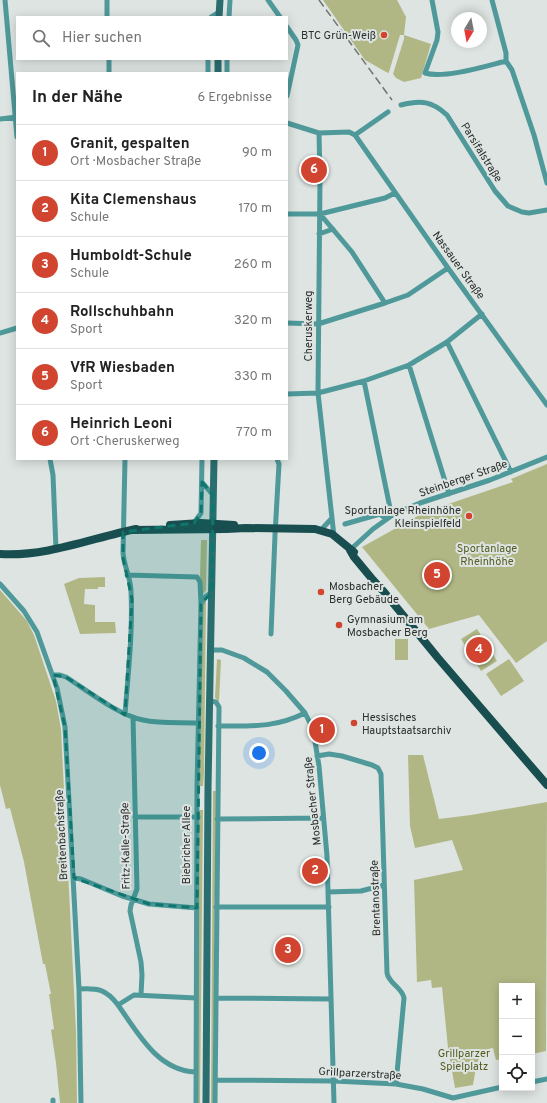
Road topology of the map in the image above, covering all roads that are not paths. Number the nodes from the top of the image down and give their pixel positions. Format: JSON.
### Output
{"nodes":[{"id":1,"x":5,"y":0,"type":"edge"},
{"id":2,"x":107,"y":0,"type":"edge"},
{"id":3,"x":220,"y":0,"type":"edge"},
{"id":4,"x":230,"y":0,"type":"edge"},
{"id":5,"x":268,"y":0,"type":"edge"},
{"id":6,"x":432,"y":0,"type":"edge"},
{"id":7,"x":492,"y":0,"type":"edge"},
{"id":8,"x":219,"y":15,"type":"edge"},
{"id":9,"x":107,"y":16,"type":"edge"},
{"id":10,"x":229,"y":16,"type":"edge"},
{"id":11,"x":279,"y":16,"type":"edge"},
{"id":12,"x":288,"y":28,"type":"edge"},
{"id":13,"x":109,"y":60,"type":"edge"},
{"id":14,"x":208,"y":60,"type":"edge"},
{"id":15,"x":218,"y":60,"type":"edge"},
{"id":16,"x":227,"y":60,"type":"edge"},
{"id":17,"x":506,"y":61,"type":"junction"},
{"id":18,"x":109,"y":72,"type":"edge"},
{"id":19,"x":208,"y":72,"type":"edge"},
{"id":20,"x":218,"y":72,"type":"edge"},
{"id":21,"x":227,"y":72,"type":"edge"},
{"id":22,"x":288,"y":91,"type":"edge"},
{"id":23,"x":401,"y":105,"type":"dead end"},
{"id":24,"x":388,"y":112,"type":"dead end"},
{"id":25,"x":16,"y":117,"type":"edge"},
{"id":26,"x":0,"y":119,"type":"edge"},
{"id":27,"x":288,"y":123,"type":"edge"},
{"id":28,"x":319,"y":133,"type":"junction"},
{"id":29,"x":355,"y":135,"type":"junction"},
{"id":30,"x":547,"y":183,"type":"edge"},
{"id":31,"x":395,"y":193,"type":"junction"},
{"id":32,"x":547,"y":210,"type":"edge"},
{"id":33,"x":288,"y":214,"type":"edge"},
{"id":34,"x":320,"y":214,"type":"junction"},
{"id":35,"x":333,"y":229,"type":"junction"},
{"id":36,"x":319,"y":234,"type":"junction"},
{"id":37,"x":448,"y":268,"type":"junction"},
{"id":38,"x":385,"y":303,"type":"junction"},
{"id":39,"x":482,"y":314,"type":"junction"},
{"id":40,"x":288,"y":323,"type":"edge"},
{"id":41,"x":318,"y":324,"type":"junction"},
{"id":42,"x":16,"y":328,"type":"edge"},
{"id":43,"x":0,"y":333,"type":"edge"},
{"id":44,"x":447,"y":342,"type":"junction"},
{"id":45,"x":409,"y":365,"type":"junction"},
{"id":46,"x":364,"y":381,"type":"junction"},
{"id":47,"x":318,"y":393,"type":"junction"},
{"id":48,"x":288,"y":394,"type":"edge"},
{"id":49,"x":547,"y":405,"type":"edge"},
{"id":50,"x":547,"y":457,"type":"edge"},
{"id":51,"x":50,"y":460,"type":"edge"},
{"id":52,"x":125,"y":460,"type":"edge"},
{"id":53,"x":202,"y":460,"type":"edge"},
{"id":54,"x":214,"y":460,"type":"edge"},
{"id":55,"x":278,"y":460,"type":"edge"},
{"id":56,"x":511,"y":472,"type":"junction"},
{"id":57,"x":202,"y":482,"type":"junction"},
{"id":58,"x":449,"y":494,"type":"junction"},
{"id":59,"x":213,"y":495,"type":"junction"},
{"id":60,"x":394,"y":514,"type":"junction"},
{"id":61,"x":332,"y":518,"type":"junction"},
{"id":62,"x":386,"y":519,"type":"junction"},
{"id":63,"x":194,"y":523,"type":"junction"},
{"id":64,"x":345,"y":524,"type":"dead end"},
{"id":65,"x":213,"y":526,"type":"junction"},
{"id":66,"x":276,"y":528,"type":"junction"},
{"id":67,"x":321,"y":530,"type":"junction"},
{"id":68,"x":127,"y":531,"type":"junction"},
{"id":69,"x":334,"y":536,"type":"junction"},
{"id":70,"x":56,"y":549,"type":"junction"},
{"id":71,"x":350,"y":550,"type":"junction"},
{"id":72,"x":0,"y":554,"type":"edge"},
{"id":73,"x":127,"y":575,"type":"junction"},
{"id":74,"x":0,"y":584,"type":"edge"},
{"id":75,"x":212,"y":592,"type":"junction"},
{"id":76,"x":201,"y":604,"type":"junction"},
{"id":77,"x":271,"y":634,"type":"dead end"},
{"id":78,"x":211,"y":650,"type":"junction"},
{"id":79,"x":53,"y":675,"type":"junction"},
{"id":80,"x":209,"y":701,"type":"junction"},
{"id":81,"x":125,"y":714,"type":"junction"},
{"id":82,"x":305,"y":714,"type":"junction"},
{"id":83,"x":133,"y":718,"type":"junction"},
{"id":84,"x":198,"y":723,"type":"junction"},
{"id":85,"x":218,"y":726,"type":"junction"},
{"id":86,"x":317,"y":756,"type":"junction"},
{"id":87,"x":547,"y":785,"type":"edge"},
{"id":88,"x":135,"y":817,"type":"junction"},
{"id":89,"x":198,"y":818,"type":"junction"},
{"id":90,"x":323,"y":818,"type":"junction"},
{"id":91,"x":217,"y":819,"type":"junction"},
{"id":92,"x":74,"y":878,"type":"junction"},
{"id":93,"x":384,"y":885,"type":"junction"},
{"id":94,"x":328,"y":892,"type":"junction"},
{"id":95,"x":134,"y":899,"type":"junction"},
{"id":96,"x":216,"y":907,"type":"junction"},
{"id":97,"x":329,"y":907,"type":"junction"},
{"id":98,"x":197,"y":908,"type":"junction"},
{"id":99,"x":79,"y":989,"type":"junction"},
{"id":100,"x":141,"y":995,"type":"junction"},
{"id":101,"x":196,"y":998,"type":"junction"},
{"id":102,"x":216,"y":998,"type":"junction"},
{"id":103,"x":331,"y":999,"type":"junction"},
{"id":104,"x":118,"y":1005,"type":"junction"},
{"id":105,"x":195,"y":1072,"type":"junction"},
{"id":106,"x":547,"y":1079,"type":"edge"},
{"id":107,"x":215,"y":1080,"type":"junction"},
{"id":108,"x":334,"y":1080,"type":"junction"},
{"id":109,"x":535,"y":1081,"type":"edge"},
{"id":110,"x":396,"y":1084,"type":"junction"},
{"id":111,"x":499,"y":1088,"type":"edge"},
{"id":112,"x":453,"y":1100,"type":"edge"},
{"id":113,"x":81,"y":1103,"type":"edge"},
{"id":114,"x":196,"y":1103,"type":"edge"},
{"id":115,"x":206,"y":1103,"type":"edge"},
{"id":116,"x":215,"y":1103,"type":"edge"},
{"id":117,"x":334,"y":1103,"type":"edge"}],
"edges":[{"from":1,"to":25,"type":"street"},
{"from":2,"to":9,"type":"street"},
{"from":3,"to":8,"type":"main road"},
{"from":4,"to":10,"type":"street"},
{"from":5,"to":11,"type":"street"},
{"from":6,"to":17,"type":"street"},
{"from":7,"to":17,"type":"street"},
{"from":12,"to":22,"type":"street"},
{"from":13,"to":18,"type":"street"},
{"from":14,"to":19,"type":"street"},
{"from":15,"to":20,"type":"main road"},
{"from":16,"to":21,"type":"street"},
{"from":17,"to":30,"type":"street"},
{"from":23,"to":32,"type":"street","name":"Parsifalstraße"},
{"from":24,"to":29,"type":"street"},
{"from":25,"to":26,"type":"street"},
{"from":27,"to":28,"type":"street"},
{"from":28,"to":29,"type":"street"},
{"from":28,"to":34,"type":"street","name":"Cheruskerweg"},
{"from":29,"to":31,"type":"street","name":"Nassauer Straße"},
{"from":31,"to":34,"type":"street"},
{"from":31,"to":37,"type":"street","name":"Nassauer Straße"},
{"from":33,"to":34,"type":"street"},
{"from":34,"to":35,"type":"street"},
{"from":34,"to":36,"type":"street","name":"Cheruskerweg"},
{"from":35,"to":36,"type":"street"},
{"from":35,"to":38,"type":"street"},
{"from":36,"to":41,"type":"street","name":"Cheruskerweg"},
{"from":37,"to":38,"type":"street"},
{"from":37,"to":39,"type":"street","name":"Nassauer Straße"},
{"from":38,"to":41,"type":"street"},
{"from":39,"to":44,"type":"street"},
{"from":39,"to":49,"type":"street","name":"Nassauer Straße"},
{"from":40,"to":41,"type":"street"},
{"from":41,"to":47,"type":"street","name":"Cheruskerweg"},
{"from":42,"to":43,"type":"street"},
{"from":44,"to":45,"type":"street"},
{"from":44,"to":56,"type":"street"},
{"from":45,"to":46,"type":"street"},
{"from":45,"to":58,"type":"street"},
{"from":46,"to":47,"type":"street"},
{"from":46,"to":60,"type":"street"},
{"from":47,"to":48,"type":"street"},
{"from":47,"to":61,"type":"street","name":"Cheruskerweg"},
{"from":50,"to":56,"type":"street","name":"Steinberger Straße"},
{"from":51,"to":70,"type":"street"},
{"from":52,"to":68,"type":"street"},
{"from":53,"to":57,"type":"street"},
{"from":54,"to":59,"type":"main road","name":"Biebricher Allee"},
{"from":55,"to":66,"type":"street"},
{"from":56,"to":58,"type":"street","name":"Steinberger Straße"},
{"from":57,"to":59,"type":"street"},
{"from":57,"to":63,"type":"street"},
{"from":58,"to":60,"type":"street","name":"Steinberger Straße"},
{"from":59,"to":65,"type":"main road","name":"Biebricher Allee"},
{"from":60,"to":62,"type":"street","name":"Steinberger Straße"},
{"from":61,"to":67,"type":"street"},
{"from":61,"to":69,"type":"street","name":"Cheruskerweg"},
{"from":62,"to":64,"type":"street"},
{"from":62,"to":71,"type":"street","name":"Steinberger Straße"},
{"from":63,"to":65,"type":"main road"},
{"from":63,"to":68,"type":"main road"},
{"from":65,"to":66,"type":"main road"},
{"from":65,"to":68,"type":"main road"},
{"from":65,"to":75,"type":"main road","name":"Biebricher Allee"},
{"from":66,"to":67,"type":"main road"},
{"from":66,"to":77,"type":"street"},
{"from":67,"to":69,"type":"main road"},
{"from":68,"to":70,"type":"main road"},
{"from":68,"to":73,"type":"street"},
{"from":69,"to":71,"type":"main road"},
{"from":70,"to":72,"type":"main road"},
{"from":71,"to":87,"type":"main road"},
{"from":73,"to":76,"type":"street","name":"Biebricher Allee"},
{"from":73,"to":81,"type":"street"},
{"from":74,"to":79,"type":"street","name":"Breitenbachstraße"},
{"from":75,"to":76,"type":"street"},
{"from":75,"to":78,"type":"main road","name":"Biebricher Allee"},
{"from":76,"to":84,"type":"street","name":"Biebricher Allee"},
{"from":78,"to":80,"type":"main road","name":"Biebricher Allee"},
{"from":78,"to":82,"type":"street","name":"Mosbacher Straße"},
{"from":79,"to":81,"type":"street"},
{"from":79,"to":92,"type":"street","name":"Breitenbachstraße"},
{"from":80,"to":85,"type":"street"},
{"from":80,"to":115,"type":"main road","name":"Biebricher Allee"},
{"from":81,"to":83,"type":"street"},
{"from":82,"to":85,"type":"street"},
{"from":82,"to":86,"type":"street","name":"Mosbacher Straße"},
{"from":83,"to":84,"type":"street"},
{"from":83,"to":88,"type":"street","name":"Fritz-Kalle-Straße"},
{"from":84,"to":89,"type":"street","name":"Biebricher Allee"},
{"from":85,"to":91,"type":"street"},
{"from":86,"to":90,"type":"street","name":"Mosbacher Straße"},
{"from":86,"to":93,"type":"street","name":"Brentanostraße"},
{"from":88,"to":89,"type":"street"},
{"from":88,"to":95,"type":"street","name":"Fritz-Kalle-Straße"},
{"from":89,"to":98,"type":"street","name":"Biebricher Allee"},
{"from":90,"to":91,"type":"street"},
{"from":90,"to":94,"type":"street","name":"Mosbacher Straße"},
{"from":91,"to":96,"type":"street"},
{"from":92,"to":95,"type":"street"},
{"from":92,"to":99,"type":"street","name":"Breitenbachstraße"},
{"from":93,"to":94,"type":"street"},
{"from":93,"to":110,"type":"street","name":"Brentanostraße"},
{"from":94,"to":97,"type":"street","name":"Mosbacher Straße"},
{"from":95,"to":98,"type":"street"},
{"from":95,"to":100,"type":"street","name":"Fritz-Kalle-Straße"},
{"from":96,"to":97,"type":"street"},
{"from":96,"to":102,"type":"street"},
{"from":97,"to":103,"type":"street","name":"Mosbacher Straße"},
{"from":98,"to":101,"type":"street","name":"Biebricher Allee"},
{"from":99,"to":104,"type":"street"},
{"from":99,"to":113,"type":"street","name":"Breitenbachstraße"},
{"from":100,"to":101,"type":"street"},
{"from":100,"to":104,"type":"street"},
{"from":101,"to":105,"type":"street","name":"Biebricher Allee"},
{"from":102,"to":103,"type":"street"},
{"from":102,"to":107,"type":"street"},
{"from":103,"to":108,"type":"street","name":"Mosbacher Straße"},
{"from":104,"to":105,"type":"street"},
{"from":105,"to":114,"type":"street","name":"Biebricher Allee"},
{"from":106,"to":109,"type":"street"},
{"from":107,"to":108,"type":"street","name":"Grillparzerstraße"},
{"from":107,"to":116,"type":"street"},
{"from":108,"to":110,"type":"street","name":"Grillparzerstraße"},
{"from":108,"to":117,"type":"street","name":"Mosbacher Straße"},
{"from":110,"to":112,"type":"street","name":"Grillparzerstraße"},
{"from":111,"to":112,"type":"street","name":"Grillparzerstraße"}]}
